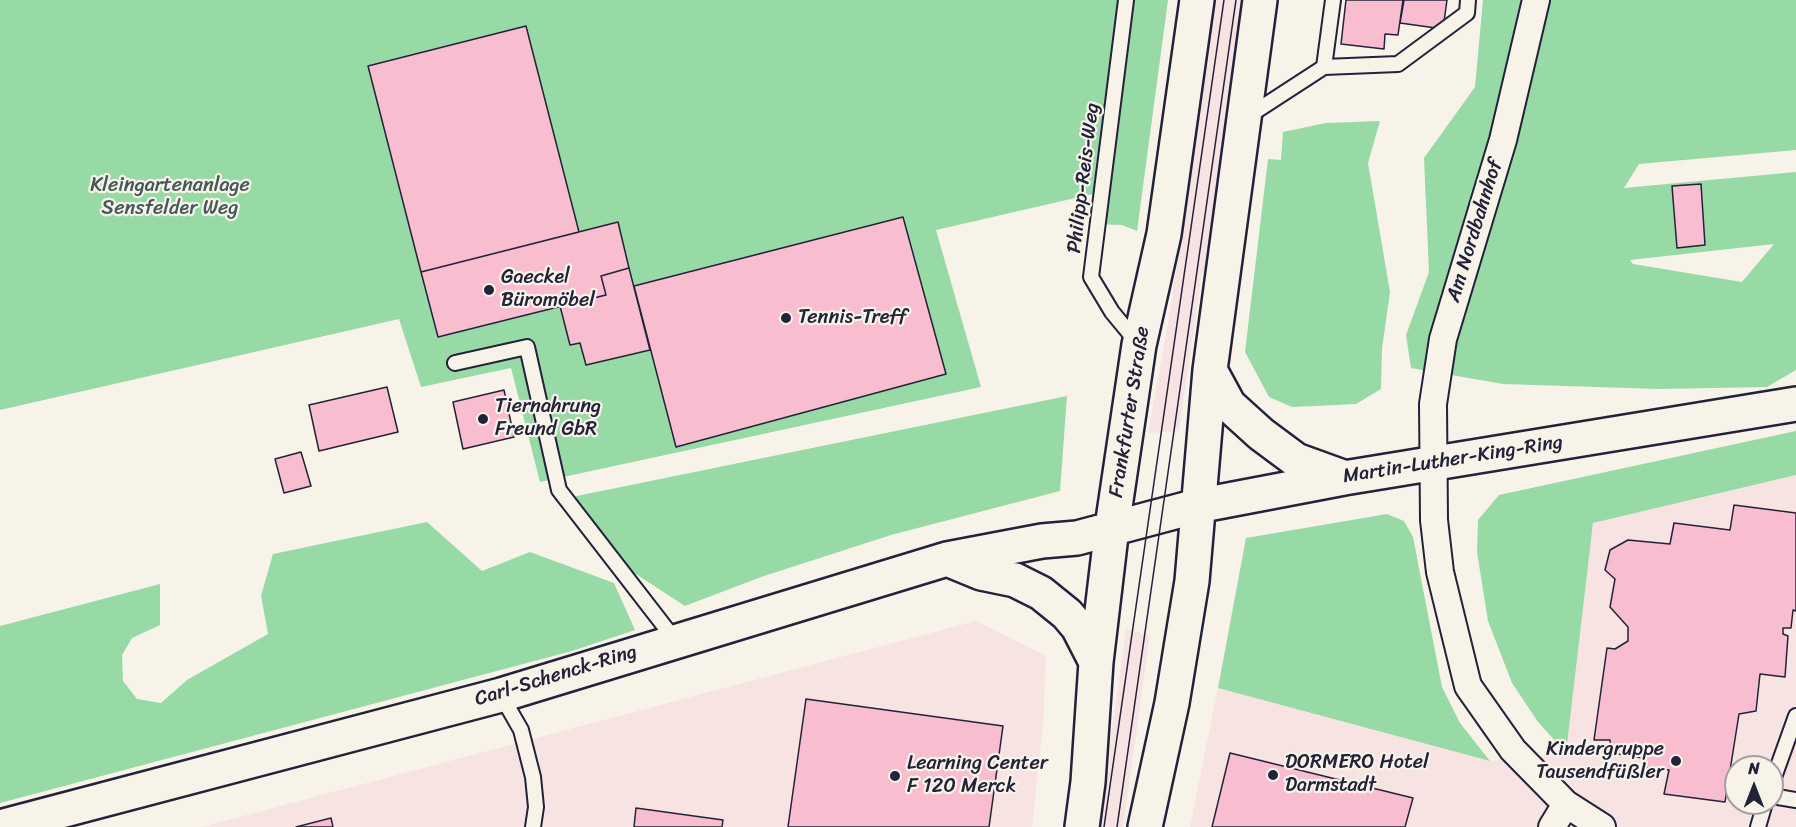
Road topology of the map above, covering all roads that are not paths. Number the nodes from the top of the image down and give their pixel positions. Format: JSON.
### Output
{"nodes":[{"id":1,"x":1126,"y":0,"type":"edge"},
{"id":2,"x":1197,"y":0,"type":"edge"},
{"id":3,"x":1260,"y":0,"type":"edge"},
{"id":4,"x":1333,"y":0,"type":"edge"},
{"id":5,"x":1468,"y":0,"type":"edge"},
{"id":6,"x":1536,"y":0,"type":"edge"},
{"id":7,"x":1324,"y":67,"type":"junction"},
{"id":8,"x":1243,"y":120,"type":"junction"},
{"id":9,"x":1139,"y":345,"type":"junction"},
{"id":10,"x":455,"y":363,"type":"dead end"},
{"id":11,"x":1210,"y":370,"type":"junction"},
{"id":12,"x":1796,"y":404,"type":"edge"},
{"id":13,"x":1433,"y":463,"type":"junction"},
{"id":14,"x":1344,"y":478,"type":"junction"},
{"id":15,"x":1197,"y":506,"type":"junction"},
{"id":16,"x":1112,"y":527,"type":"junction"},
{"id":17,"x":947,"y":559,"type":"junction"},
{"id":18,"x":675,"y":640,"type":"junction"},
{"id":19,"x":1096,"y":662,"type":"junction"},
{"id":20,"x":501,"y":695,"type":"junction"},
{"id":21,"x":1796,"y":716,"type":"edge"},
{"id":22,"x":1782,"y":755,"type":"edge"},
{"id":23,"x":1566,"y":804,"type":"junction"},
{"id":24,"x":0,"y":827,"type":"edge"},
{"id":25,"x":534,"y":827,"type":"edge"},
{"id":26,"x":1082,"y":827,"type":"edge"},
{"id":27,"x":1146,"y":827,"type":"edge"},
{"id":28,"x":1552,"y":827,"type":"edge"},
{"id":29,"x":1602,"y":827,"type":"edge"}],
"edges":[{"from":1,"to":9,"type":"lane","name":"Philipp-Reis-Weg"},
{"from":2,"to":9,"type":"main road","name":"Frankfurter Straße"},
{"from":3,"to":8,"type":"main road"},
{"from":4,"to":7,"type":"lane"},
{"from":5,"to":7,"type":"lane"},
{"from":6,"to":13,"type":"street","name":"Am Nordbahnhof"},
{"from":7,"to":8,"type":"lane"},
{"from":8,"to":11,"type":"main road"},
{"from":9,"to":16,"type":"main road","name":"Frankfurter Straße"},
{"from":10,"to":18,"type":"lane"},
{"from":11,"to":14,"type":"main road"},
{"from":11,"to":15,"type":"main road"},
{"from":12,"to":13,"type":"main road","name":"Martin-Luther-King-Ring"},
{"from":13,"to":14,"type":"main road","name":"Martin-Luther-King-Ring"},
{"from":13,"to":23,"type":"street","name":"Am Nordbahnhof"},
{"from":14,"to":15,"type":"main road","name":"Martin-Luther-King-Ring"},
{"from":15,"to":16,"type":"main road","name":"Martin-Luther-King-Ring"},
{"from":15,"to":27,"type":"main road"},
{"from":16,"to":17,"type":"main road","name":"Carl-Schenck-Ring"},
{"from":16,"to":19,"type":"main road","name":"Frankfurter Straße"},
{"from":17,"to":18,"type":"main road","name":"Carl-Schenck-Ring"},
{"from":17,"to":19,"type":"main road"},
{"from":18,"to":20,"type":"main road","name":"Carl-Schenck-Ring"},
{"from":19,"to":26,"type":"main road","name":"Frankfurter Straße"},
{"from":20,"to":24,"type":"main road","name":"Carl-Schenck-Ring"},
{"from":20,"to":25,"type":"lane"},
{"from":21,"to":22,"type":"lane"},
{"from":23,"to":28,"type":"street"},
{"from":23,"to":29,"type":"street","name":"Am Nordbahnhof"}]}
